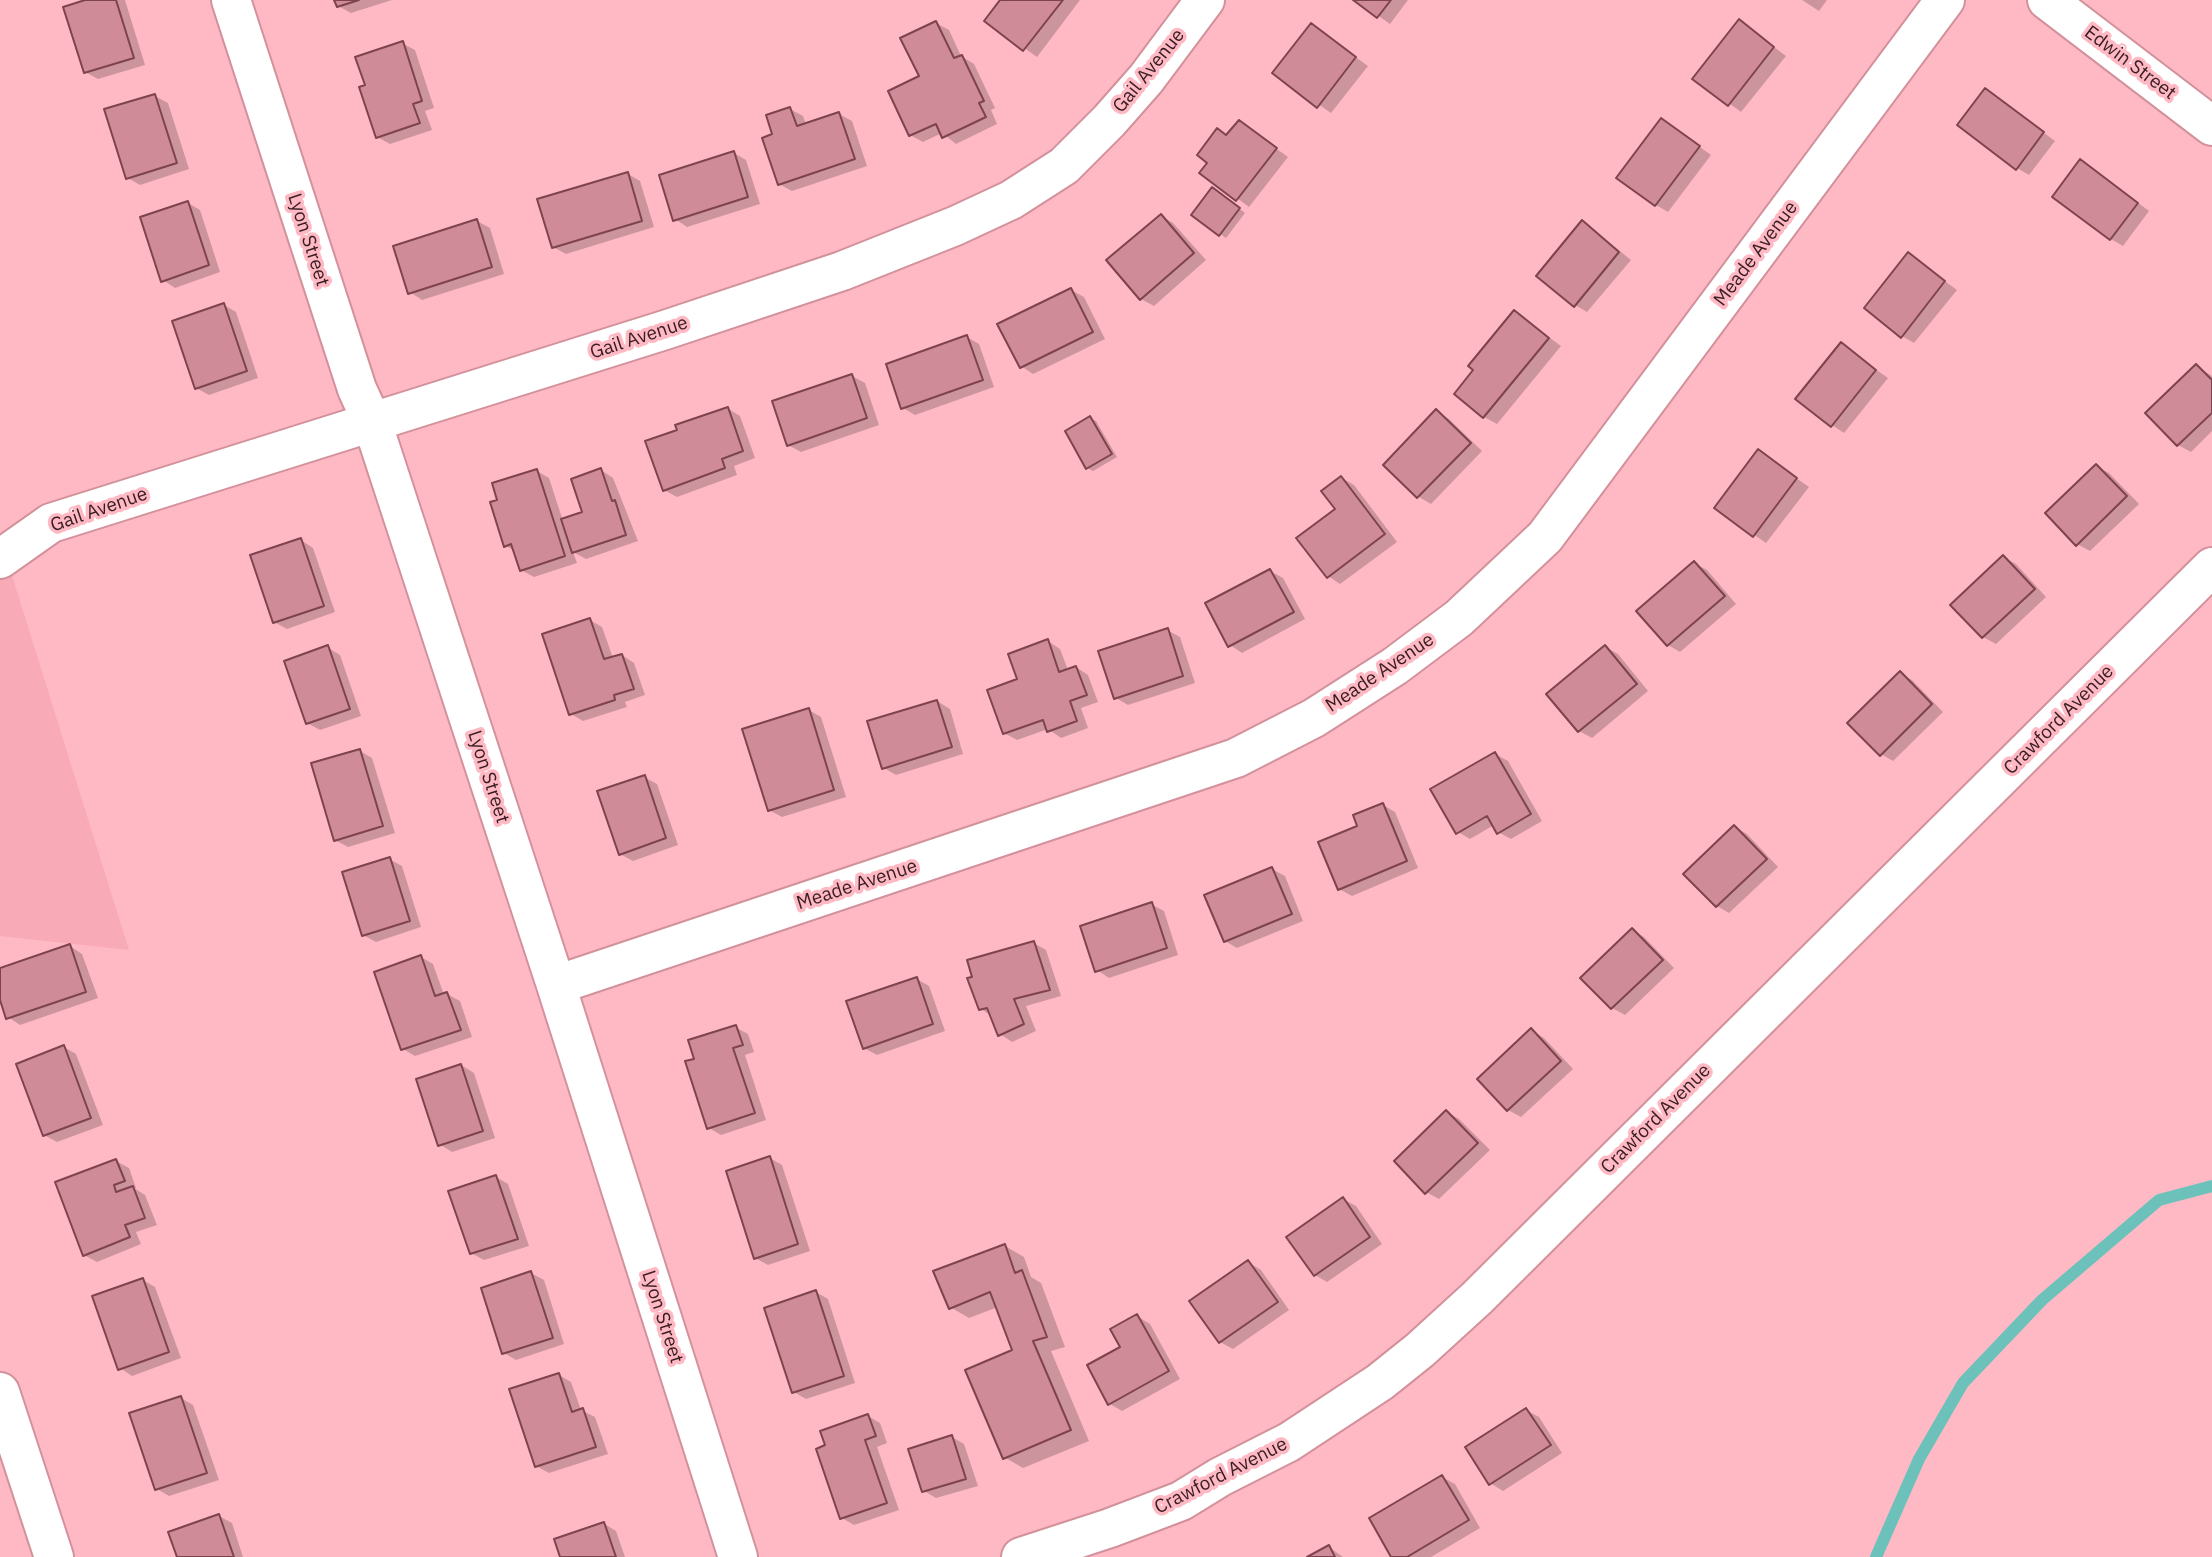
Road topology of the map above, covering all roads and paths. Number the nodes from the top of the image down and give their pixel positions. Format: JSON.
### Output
{"nodes":[{"id":1,"x":231,"y":0,"type":"edge"},
{"id":2,"x":1205,"y":0,"type":"edge"},
{"id":3,"x":1945,"y":0,"type":"edge"},
{"id":4,"x":2047,"y":0,"type":"edge"},
{"id":5,"x":2212,"y":125,"type":"edge"},
{"id":6,"x":372,"y":422,"type":"junction"},
{"id":7,"x":3,"y":555,"type":"edge"},
{"id":8,"x":2212,"y":567,"type":"edge"},
{"id":9,"x":556,"y":985,"type":"junction"},
{"id":10,"x":0,"y":1392,"type":"edge"},
{"id":11,"x":54,"y":1557,"type":"edge"},
{"id":12,"x":738,"y":1557,"type":"edge"},
{"id":13,"x":1021,"y":1557,"type":"edge"}],
"edges":[{"from":1,"to":6,"type":"street","name":"Lyon Street"},
{"from":2,"to":6,"type":"street","name":"Gail Avenue"},
{"from":3,"to":9,"type":"street","name":"Meade Avenue"},
{"from":4,"to":5,"type":"street","name":"Edwin Street"},
{"from":6,"to":7,"type":"street","name":"Gail Avenue"},
{"from":6,"to":9,"type":"street","name":"Lyon Street"},
{"from":8,"to":13,"type":"street","name":"Crawford Avenue"},
{"from":9,"to":12,"type":"street","name":"Lyon Street"},
{"from":10,"to":11,"type":"street"}]}
